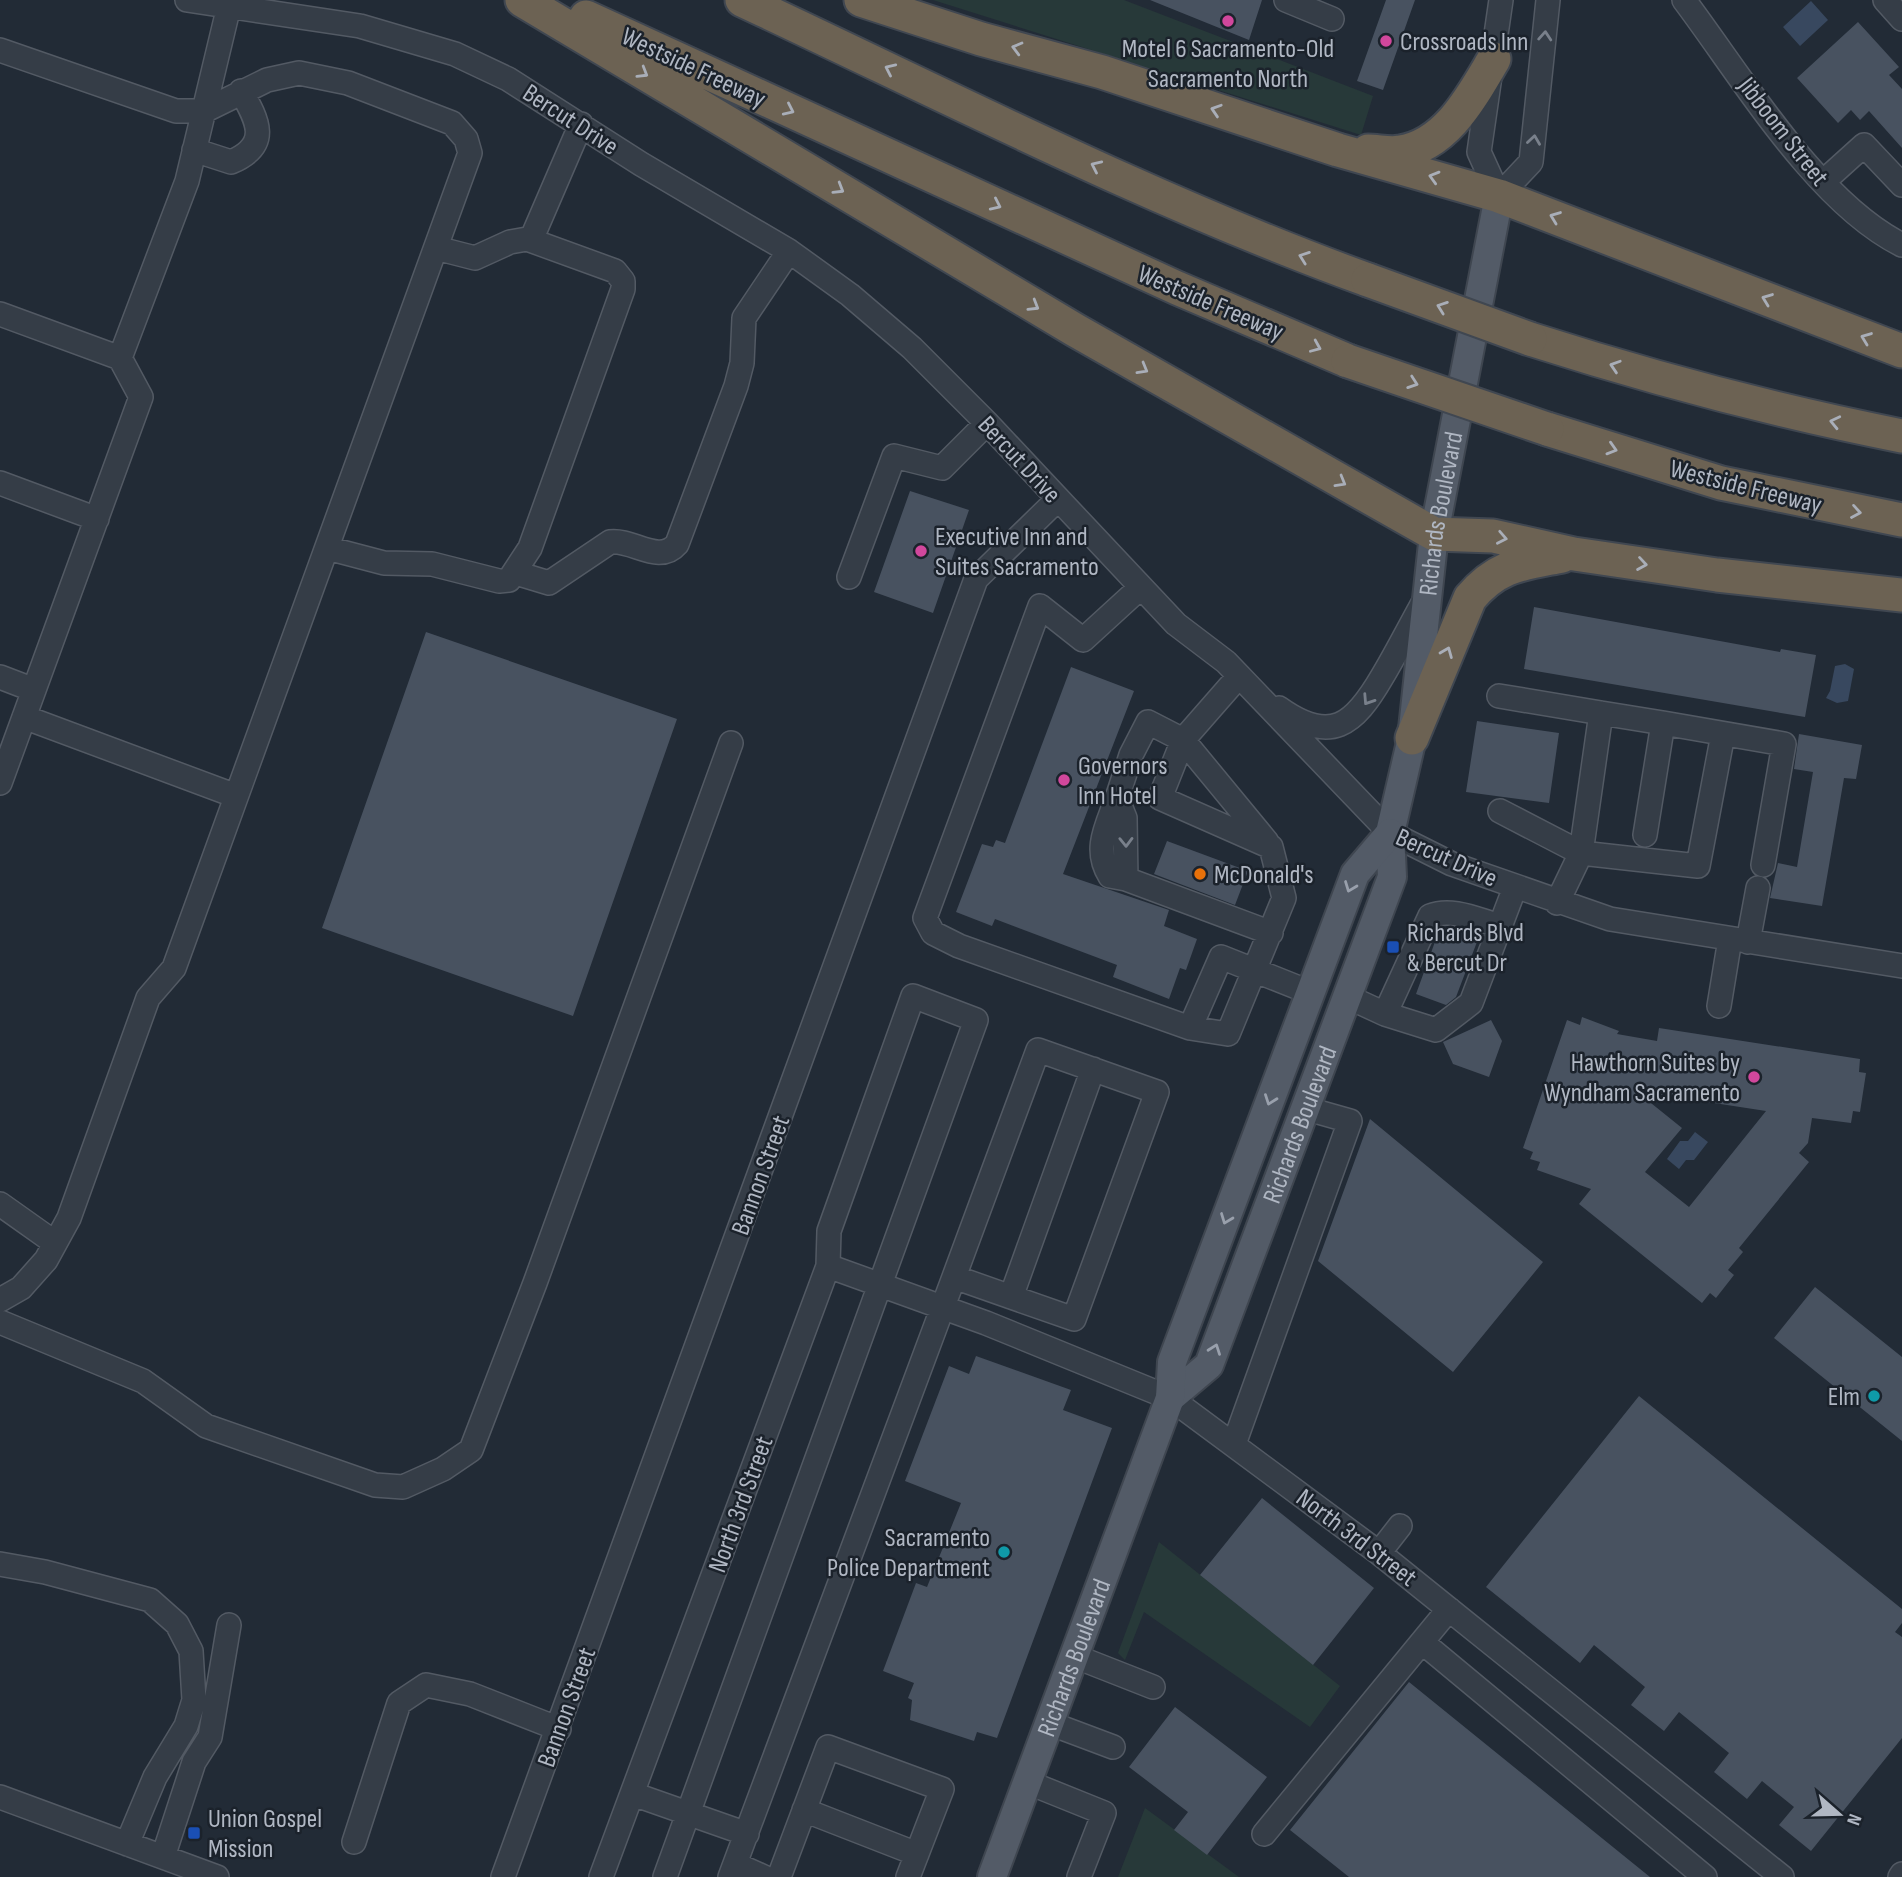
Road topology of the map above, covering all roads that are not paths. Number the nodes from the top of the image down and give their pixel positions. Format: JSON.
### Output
{"nodes":[{"id":1,"x":187,"y":0,"type":"edge"},
{"id":2,"x":522,"y":0,"type":"edge"},
{"id":3,"x":549,"y":0,"type":"edge"},
{"id":4,"x":742,"y":0,"type":"edge"},
{"id":5,"x":861,"y":0,"type":"edge"},
{"id":6,"x":1286,"y":0,"type":"edge"},
{"id":7,"x":1501,"y":0,"type":"edge"},
{"id":8,"x":1548,"y":0,"type":"edge"},
{"id":9,"x":1684,"y":0,"type":"edge"},
{"id":10,"x":1885,"y":0,"type":"edge"},
{"id":11,"x":229,"y":6,"type":"junction"},
{"id":12,"x":1332,"y":19,"type":"dead end"},
{"id":13,"x":1902,"y":19,"type":"edge"},
{"id":14,"x":0,"y":50,"type":"edge"},
{"id":15,"x":1494,"y":59,"type":"junction"},
{"id":16,"x":241,"y":91,"type":"junction"},
{"id":17,"x":204,"y":111,"type":"junction"},
{"id":18,"x":580,"y":124,"type":"junction"},
{"id":19,"x":194,"y":150,"type":"junction"},
{"id":20,"x":1338,"y":150,"type":"junction"},
{"id":21,"x":1823,"y":183,"type":"junction"},
{"id":22,"x":1902,"y":185,"type":"edge"},
{"id":23,"x":1499,"y":196,"type":"junction"},
{"id":24,"x":531,"y":240,"type":"junction"},
{"id":25,"x":1902,"y":245,"type":"edge"},
{"id":26,"x":436,"y":248,"type":"junction"},
{"id":27,"x":789,"y":251,"type":"junction"},
{"id":28,"x":0,"y":314,"type":"edge"},
{"id":29,"x":1902,"y":351,"type":"edge"},
{"id":30,"x":120,"y":358,"type":"junction"},
{"id":31,"x":987,"y":423,"type":"junction"},
{"id":32,"x":1902,"y":436,"type":"edge"},
{"id":33,"x":0,"y":483,"type":"edge"},
{"id":34,"x":1058,"y":499,"type":"junction"},
{"id":35,"x":97,"y":519,"type":"junction"},
{"id":36,"x":1902,"y":520,"type":"edge"},
{"id":37,"x":1434,"y":534,"type":"junction"},
{"id":38,"x":327,"y":548,"type":"junction"},
{"id":39,"x":1574,"y":554,"type":"junction"},
{"id":40,"x":516,"y":573,"type":"junction"},
{"id":41,"x":849,"y":578,"type":"dead end"},
{"id":42,"x":1141,"y":587,"type":"junction"},
{"id":43,"x":1902,"y":595,"type":"edge"},
{"id":44,"x":1426,"y":598,"type":"junction"},
{"id":45,"x":0,"y":677,"type":"edge"},
{"id":46,"x":1246,"y":683,"type":"junction"},
{"id":47,"x":34,"y":690,"type":"junction"},
{"id":48,"x":1499,"y":696,"type":"dead end"},
{"id":49,"x":1601,"y":713,"type":"junction"},
{"id":50,"x":24,"y":717,"type":"junction"},
{"id":51,"x":1663,"y":723,"type":"junction"},
{"id":52,"x":1723,"y":734,"type":"junction"},
{"id":53,"x":1412,"y":738,"type":"junction"},
{"id":54,"x":1183,"y":740,"type":"junction"},
{"id":55,"x":731,"y":743,"type":"dead end"},
{"id":56,"x":0,"y":783,"type":"edge"},
{"id":57,"x":236,"y":796,"type":"junction"},
{"id":58,"x":1500,"y":811,"type":"dead end"},
{"id":59,"x":1390,"y":833,"type":"junction"},
{"id":60,"x":1645,"y":835,"type":"dead end"},
{"id":61,"x":1271,"y":847,"type":"junction"},
{"id":62,"x":1581,"y":853,"type":"junction"},
{"id":63,"x":1763,"y":865,"type":"dead end"},
{"id":64,"x":1515,"y":887,"type":"junction"},
{"id":65,"x":1758,"y":888,"type":"dead end"},
{"id":66,"x":1557,"y":902,"type":"junction"},
{"id":67,"x":1500,"y":926,"type":"junction"},
{"id":68,"x":1271,"y":933,"type":"junction"},
{"id":69,"x":1739,"y":940,"type":"junction"},
{"id":70,"x":1902,"y":966,"type":"edge"},
{"id":71,"x":1254,"y":970,"type":"junction"},
{"id":72,"x":1309,"y":992,"type":"junction"},
{"id":73,"x":1346,"y":996,"type":"junction"},
{"id":74,"x":1719,"y":1006,"type":"dead end"},
{"id":75,"x":1385,"y":1014,"type":"junction"},
{"id":76,"x":1190,"y":1028,"type":"junction"},
{"id":77,"x":1093,"y":1069,"type":"junction"},
{"id":78,"x":1304,"y":1108,"type":"junction"},
{"id":79,"x":3,"y":1213,"type":"edge"},
{"id":80,"x":55,"y":1243,"type":"junction"},
{"id":81,"x":828,"y":1266,"type":"junction"},
{"id":82,"x":954,"y":1277,"type":"junction"},
{"id":83,"x":880,"y":1285,"type":"junction"},
{"id":84,"x":1011,"y":1297,"type":"junction"},
{"id":85,"x":0,"y":1300,"type":"edge"},
{"id":86,"x":941,"y":1307,"type":"junction"},
{"id":87,"x":0,"y":1322,"type":"edge"},
{"id":88,"x":1170,"y":1398,"type":"junction"},
{"id":89,"x":1234,"y":1444,"type":"junction"},
{"id":90,"x":1400,"y":1526,"type":"dead end"},
{"id":91,"x":1379,"y":1553,"type":"junction"},
{"id":92,"x":0,"y":1564,"type":"edge"},
{"id":93,"x":1449,"y":1609,"type":"junction"},
{"id":94,"x":229,"y":1626,"type":"dead end"},
{"id":95,"x":1422,"y":1642,"type":"junction"},
{"id":96,"x":1074,"y":1656,"type":"junction"},
{"id":97,"x":1153,"y":1687,"type":"dead end"},
{"id":98,"x":1049,"y":1723,"type":"junction"},
{"id":99,"x":559,"y":1729,"type":"junction"},
{"id":100,"x":1113,"y":1747,"type":"dead end"},
{"id":101,"x":1027,"y":1782,"type":"junction"},
{"id":102,"x":633,"y":1794,"type":"junction"},
{"id":103,"x":0,"y":1797,"type":"edge"},
{"id":104,"x":804,"y":1810,"type":"junction"},
{"id":105,"x":688,"y":1813,"type":"junction"},
{"id":106,"x":747,"y":1834,"type":"junction"},
{"id":107,"x":1264,"y":1834,"type":"dead end"},
{"id":108,"x":354,"y":1842,"type":"dead end"},
{"id":109,"x":127,"y":1844,"type":"junction"},
{"id":110,"x":917,"y":1854,"type":"junction"},
{"id":111,"x":163,"y":1857,"type":"junction"},
{"id":112,"x":732,"y":1870,"type":"edge"},
{"id":113,"x":670,"y":1876,"type":"edge"},
{"id":114,"x":216,"y":1877,"type":"edge"},
{"id":115,"x":503,"y":1877,"type":"edge"},
{"id":116,"x":601,"y":1877,"type":"edge"},
{"id":117,"x":765,"y":1877,"type":"edge"},
{"id":118,"x":779,"y":1877,"type":"edge"},
{"id":119,"x":908,"y":1877,"type":"edge"},
{"id":120,"x":992,"y":1877,"type":"edge"},
{"id":121,"x":1079,"y":1877,"type":"edge"},
{"id":122,"x":1705,"y":1877,"type":"edge"},
{"id":123,"x":1782,"y":1877,"type":"edge"}],
"edges":[{"from":1,"to":11,"type":"street","name":"Bercut Drive"},
{"from":2,"to":37,"type":"highway","one_way":true},
{"from":3,"to":36,"type":"highway","name":"Westside Freeway","one_way":true,"bridge":true},
{"from":32,"to":4,"type":"highway","one_way":true,"bridge":true},
{"from":20,"to":5,"type":"highway","one_way":true},
{"from":6,"to":12,"type":"street"},
{"from":7,"to":15,"type":"street"},
{"from":23,"to":8,"type":"street","one_way":true},
{"from":9,"to":21,"type":"street","name":"Jibboom Street"},
{"from":10,"to":13,"type":"street"},
{"from":11,"to":17,"type":"street"},
{"from":11,"to":18,"type":"street","name":"Bercut Drive"},
{"from":14,"to":17,"type":"street"},
{"from":15,"to":20,"type":"highway"},
{"from":15,"to":23,"type":"street"},
{"from":16,"to":17,"type":"street"},
{"from":16,"to":19,"type":"street"},
{"from":16,"to":26,"type":"street"},
{"from":17,"to":19,"type":"street"},
{"from":18,"to":24,"type":"street"},
{"from":18,"to":27,"type":"street","name":"Bercut Drive"},
{"from":19,"to":30,"type":"street"},
{"from":23,"to":20,"type":"highway","one_way":true},
{"from":21,"to":22,"type":"street"},
{"from":21,"to":25,"type":"street","name":"Jibboom Street"},
{"from":29,"to":23,"type":"highway","one_way":true},
{"from":23,"to":37,"type":"main road","name":"Richards Boulevard"},
{"from":24,"to":26,"type":"street"},
{"from":24,"to":40,"type":"street"},
{"from":26,"to":38,"type":"street"},
{"from":27,"to":31,"type":"street","name":"Bercut Drive"},
{"from":27,"to":40,"type":"street"},
{"from":28,"to":30,"type":"street"},
{"from":30,"to":35,"type":"street"},
{"from":31,"to":34,"type":"street","name":"Bercut Drive"},
{"from":31,"to":41,"type":"street"},
{"from":33,"to":35,"type":"street"},
{"from":34,"to":42,"type":"street","name":"Bercut Drive"},
{"from":34,"to":99,"type":"street","name":"Bannon Street"},
{"from":35,"to":47,"type":"street"},
{"from":37,"to":39,"type":"highway","one_way":true},
{"from":37,"to":44,"type":"main road","name":"Richards Boulevard"},
{"from":38,"to":40,"type":"street"},
{"from":38,"to":57,"type":"street"},
{"from":39,"to":43,"type":"highway","one_way":true},
{"from":53,"to":39,"type":"highway","one_way":true},
{"from":42,"to":46,"type":"street","name":"Bercut Drive"},
{"from":42,"to":76,"type":"street"},
{"from":44,"to":46,"type":"street","one_way":true},
{"from":44,"to":53,"type":"main road","name":"Richards Boulevard"},
{"from":45,"to":47,"type":"street"},
{"from":46,"to":54,"type":"street"},
{"from":46,"to":59,"type":"street","name":"Bercut Drive"},
{"from":47,"to":50,"type":"street"},
{"from":48,"to":49,"type":"street"},
{"from":49,"to":51,"type":"street"},
{"from":49,"to":62,"type":"street"},
{"from":50,"to":56,"type":"street"},
{"from":50,"to":57,"type":"street"},
{"from":51,"to":52,"type":"street"},
{"from":51,"to":60,"type":"street"},
{"from":52,"to":62,"type":"street"},
{"from":52,"to":63,"type":"street"},
{"from":53,"to":59,"type":"main road","name":"Richards Boulevard"},
{"from":54,"to":61,"type":"street"},
{"from":54,"to":61,"type":"street"},
{"from":54,"to":68,"type":"street","one_way":true},
{"from":55,"to":87,"type":"street"},
{"from":57,"to":80,"type":"street"},
{"from":58,"to":62,"type":"street"},
{"from":59,"to":64,"type":"street","name":"Bercut Drive"},
{"from":59,"to":72,"type":"main road","name":"Richards Boulevard","one_way":true},
{"from":59,"to":73,"type":"main road","name":"Richards Boulevard"},
{"from":61,"to":68,"type":"street"},
{"from":62,"to":66,"type":"street"},
{"from":64,"to":66,"type":"street","name":"Bercut Drive"},
{"from":64,"to":67,"type":"street"},
{"from":65,"to":69,"type":"street"},
{"from":66,"to":69,"type":"street","name":"Bercut Drive"},
{"from":67,"to":75,"type":"street"},
{"from":67,"to":75,"type":"street"},
{"from":68,"to":71,"type":"street"},
{"from":69,"to":70,"type":"street","name":"Bercut Drive"},
{"from":69,"to":74,"type":"street"},
{"from":71,"to":72,"type":"street"},
{"from":71,"to":76,"type":"street"},
{"from":71,"to":76,"type":"street"},
{"from":72,"to":88,"type":"main road","name":"Richards Boulevard","one_way":true},
{"from":73,"to":75,"type":"street"},
{"from":73,"to":78,"type":"main road","name":"Richards Boulevard"},
{"from":77,"to":82,"type":"street"},
{"from":77,"to":84,"type":"street"},
{"from":77,"to":84,"type":"street"},
{"from":88,"to":78,"type":"main road","name":"Richards Boulevard","one_way":true},
{"from":78,"to":89,"type":"street"},
{"from":79,"to":80,"type":"street"},
{"from":80,"to":85,"type":"street"},
{"from":81,"to":83,"type":"street","name":"North 3rd Street"},
{"from":81,"to":83,"type":"street"},
{"from":81,"to":102,"type":"street","name":"North 3rd Street"},
{"from":82,"to":84,"type":"street"},
{"from":82,"to":86,"type":"street"},
{"from":83,"to":86,"type":"street","name":"North 3rd Street"},
{"from":83,"to":105,"type":"street"},
{"from":86,"to":88,"type":"street","name":"North 3rd Street"},
{"from":86,"to":106,"type":"street"},
{"from":88,"to":89,"type":"street","name":"North 3rd Street"},
{"from":88,"to":96,"type":"main road","name":"Richards Boulevard"},
{"from":89,"to":91,"type":"street","name":"North 3rd Street"},
{"from":90,"to":91,"type":"street"},
{"from":91,"to":93,"type":"street","name":"North 3rd Street"},
{"from":92,"to":109,"type":"street"},
{"from":93,"to":95,"type":"street"},
{"from":93,"to":123,"type":"street","name":"North 3rd Street"},
{"from":94,"to":111,"type":"street"},
{"from":95,"to":107,"type":"street"},
{"from":95,"to":122,"type":"street"},
{"from":96,"to":97,"type":"street"},
{"from":96,"to":98,"type":"main road","name":"Richards Boulevard"},
{"from":98,"to":100,"type":"street"},
{"from":98,"to":101,"type":"main road","name":"Richards Boulevard"},
{"from":99,"to":108,"type":"street"},
{"from":99,"to":115,"type":"street","name":"Bannon Street"},
{"from":101,"to":120,"type":"main road","name":"Richards Boulevard"},
{"from":101,"to":121,"type":"street"},
{"from":102,"to":105,"type":"street"},
{"from":102,"to":116,"type":"street","name":"North 3rd Street"},
{"from":103,"to":109,"type":"street"},
{"from":104,"to":110,"type":"street"},
{"from":104,"to":110,"type":"street"},
{"from":104,"to":118,"type":"street"},
{"from":105,"to":106,"type":"street"},
{"from":105,"to":113,"type":"street"},
{"from":106,"to":112,"type":"street"},
{"from":109,"to":111,"type":"street"},
{"from":110,"to":119,"type":"street"},
{"from":111,"to":114,"type":"street"},
{"from":112,"to":117,"type":"street"}]}
